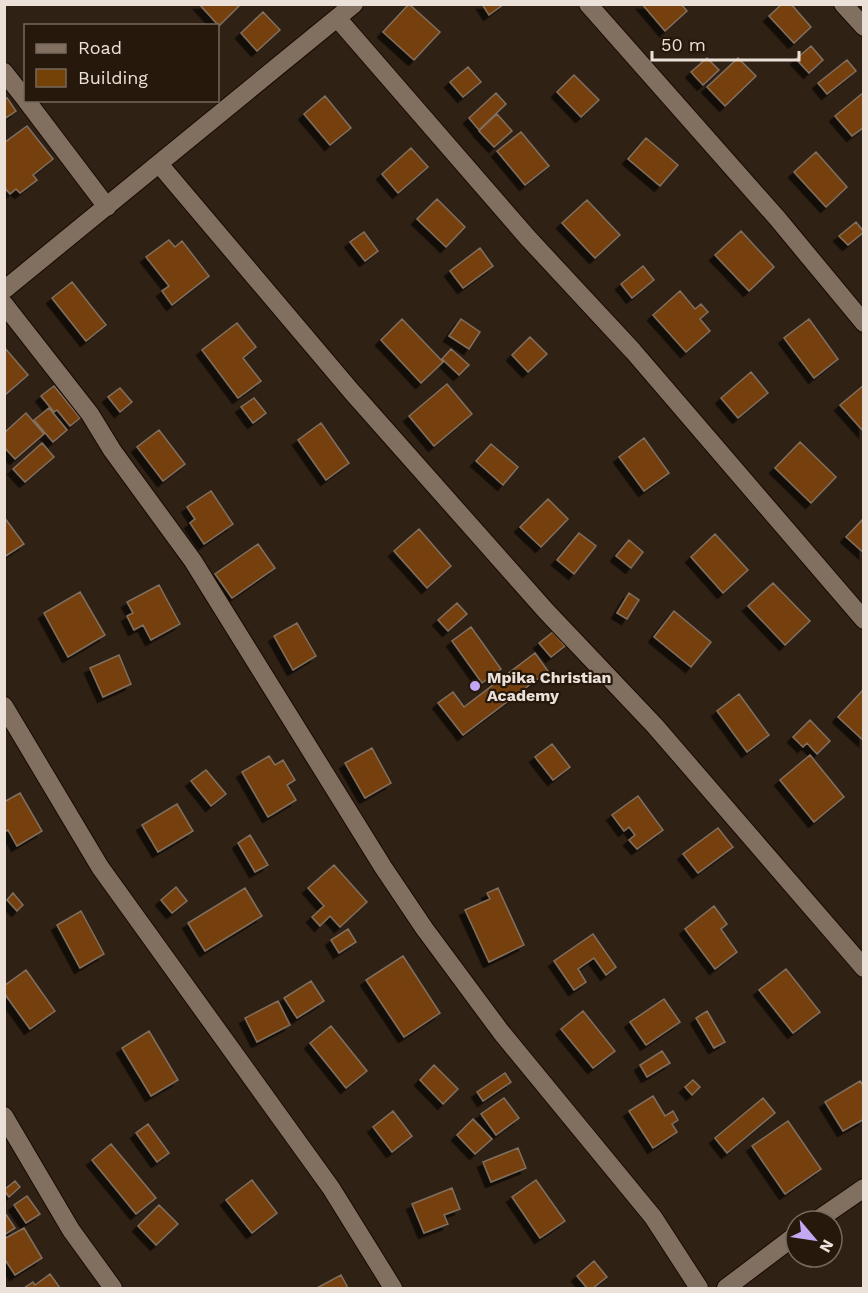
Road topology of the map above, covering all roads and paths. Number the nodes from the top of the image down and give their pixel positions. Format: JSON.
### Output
{"nodes":[{"id":1,"x":354,"y":4,"type":"edge"},
{"id":2,"x":588,"y":4,"type":"edge"},
{"id":3,"x":843,"y":4,"type":"edge"},
{"id":4,"x":338,"y":19,"type":"junction"},
{"id":5,"x":864,"y":27,"type":"edge"},
{"id":6,"x":4,"y":72,"type":"edge"},
{"id":7,"x":24,"y":97,"type":"edge"},
{"id":8,"x":28,"y":102,"type":"edge"},
{"id":9,"x":160,"y":165,"type":"junction"},
{"id":10,"x":107,"y":207,"type":"junction"},
{"id":11,"x":4,"y":290,"type":"edge"},
{"id":12,"x":4,"y":304,"type":"edge"},
{"id":13,"x":864,"y":323,"type":"edge"},
{"id":14,"x":864,"y":620,"type":"edge"},
{"id":15,"x":4,"y":706,"type":"edge"},
{"id":16,"x":864,"y":968,"type":"edge"},
{"id":17,"x":4,"y":1116,"type":"edge"},
{"id":18,"x":864,"y":1188,"type":"edge"},
{"id":19,"x":833,"y":1209,"type":"edge"},
{"id":20,"x":784,"y":1244,"type":"edge"},
{"id":21,"x":113,"y":1288,"type":"edge"},
{"id":22,"x":393,"y":1288,"type":"edge"},
{"id":23,"x":699,"y":1288,"type":"edge"},
{"id":24,"x":727,"y":1288,"type":"edge"}],
"edges":[{"from":1,"to":4,"type":"street"},
{"from":2,"to":13,"type":"street"},
{"from":3,"to":5,"type":"street"},
{"from":4,"to":9,"type":"street"},
{"from":4,"to":14,"type":"street"},
{"from":6,"to":7,"type":"street"},
{"from":8,"to":10,"type":"street"},
{"from":9,"to":10,"type":"street"},
{"from":9,"to":16,"type":"street"},
{"from":10,"to":11,"type":"street"},
{"from":12,"to":23,"type":"street"},
{"from":15,"to":22,"type":"street"},
{"from":17,"to":21,"type":"street"},
{"from":18,"to":19,"type":"street"},
{"from":20,"to":24,"type":"street"}]}
